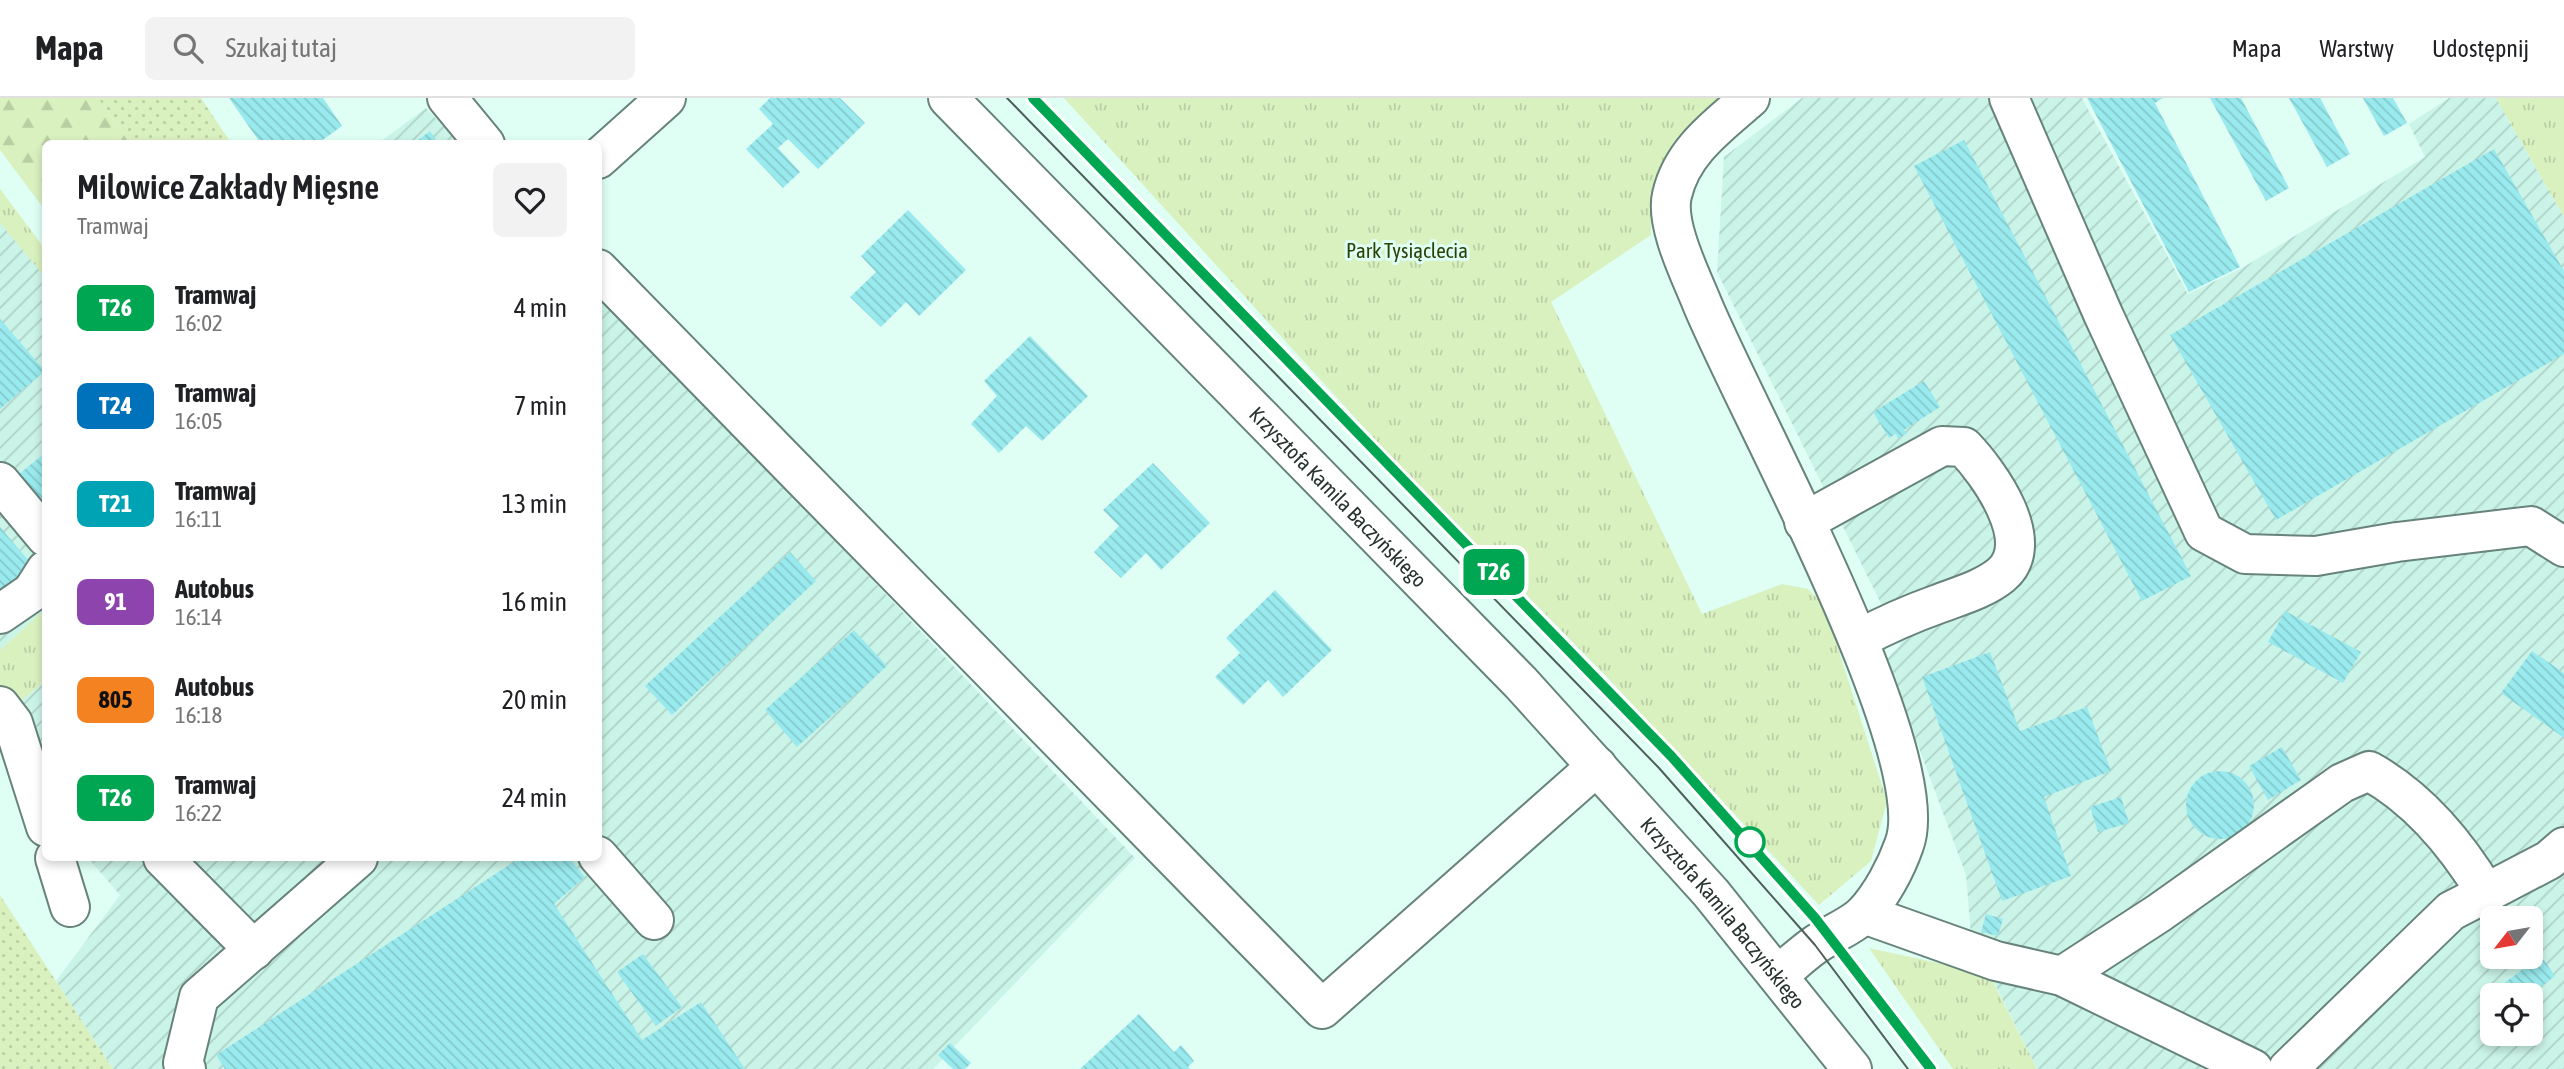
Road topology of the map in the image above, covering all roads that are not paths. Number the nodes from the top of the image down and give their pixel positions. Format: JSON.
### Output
{"nodes":[{"id":1,"x":447,"y":98,"type":"edge"},
{"id":2,"x":666,"y":98,"type":"edge"},
{"id":3,"x":948,"y":98,"type":"edge"},
{"id":4,"x":1750,"y":98,"type":"edge"},
{"id":5,"x":2010,"y":98,"type":"edge"},
{"id":6,"x":482,"y":140,"type":"edge"},
{"id":7,"x":602,"y":155,"type":"edge"},
{"id":8,"x":602,"y":272,"type":"edge"},
{"id":9,"x":0,"y":482,"type":"edge"},
{"id":10,"x":1804,"y":522,"type":"junction"},
{"id":11,"x":42,"y":532,"type":"edge"},
{"id":12,"x":2564,"y":547,"type":"edge"},
{"id":13,"x":42,"y":576,"type":"edge"},
{"id":14,"x":0,"y":614,"type":"edge"},
{"id":15,"x":1859,"y":639,"type":"junction"},
{"id":16,"x":0,"y":706,"type":"edge"},
{"id":17,"x":1597,"y":766,"type":"junction"},
{"id":18,"x":42,"y":814,"type":"edge"},
{"id":19,"x":2564,"y":847,"type":"edge"},
{"id":20,"x":56,"y":861,"type":"edge"},
{"id":21,"x":166,"y":861,"type":"edge"},
{"id":22,"x":355,"y":861,"type":"edge"},
{"id":23,"x":602,"y":861,"type":"edge"},
{"id":24,"x":2486,"y":893,"type":"junction"},
{"id":25,"x":70,"y":907,"type":"dead end"},
{"id":26,"x":1864,"y":914,"type":"junction"},
{"id":27,"x":654,"y":920,"type":"dead end"},
{"id":28,"x":254,"y":950,"type":"junction"},
{"id":29,"x":1779,"y":975,"type":"junction"},
{"id":30,"x":2062,"y":976,"type":"junction"},
{"id":31,"x":186,"y":1069,"type":"edge"},
{"id":32,"x":1852,"y":1069,"type":"edge"},
{"id":33,"x":2253,"y":1069,"type":"edge"},
{"id":34,"x":2287,"y":1069,"type":"edge"}],
"edges":[{"from":1,"to":6,"type":"street"},
{"from":2,"to":7,"type":"street"},
{"from":3,"to":17,"type":"street","name":"Krzysztofa Kamila Baczyńskiego"},
{"from":4,"to":10,"type":"street"},
{"from":5,"to":12,"type":"street"},
{"from":8,"to":17,"type":"street"},
{"from":9,"to":11,"type":"street"},
{"from":10,"to":15,"type":"street"},
{"from":10,"to":15,"type":"street"},
{"from":13,"to":14,"type":"street"},
{"from":15,"to":26,"type":"street"},
{"from":16,"to":18,"type":"street"},
{"from":17,"to":29,"type":"street","name":"Krzysztofa Kamila Baczyńskiego"},
{"from":19,"to":24,"type":"street"},
{"from":20,"to":25,"type":"street"},
{"from":21,"to":28,"type":"street"},
{"from":22,"to":28,"type":"street"},
{"from":23,"to":27,"type":"street"},
{"from":24,"to":30,"type":"street"},
{"from":24,"to":34,"type":"street"},
{"from":26,"to":29,"type":"street"},
{"from":26,"to":30,"type":"street"},
{"from":28,"to":31,"type":"street"},
{"from":29,"to":32,"type":"street","name":"Krzysztofa Kamila Baczyńskiego"},
{"from":30,"to":33,"type":"street"}]}
